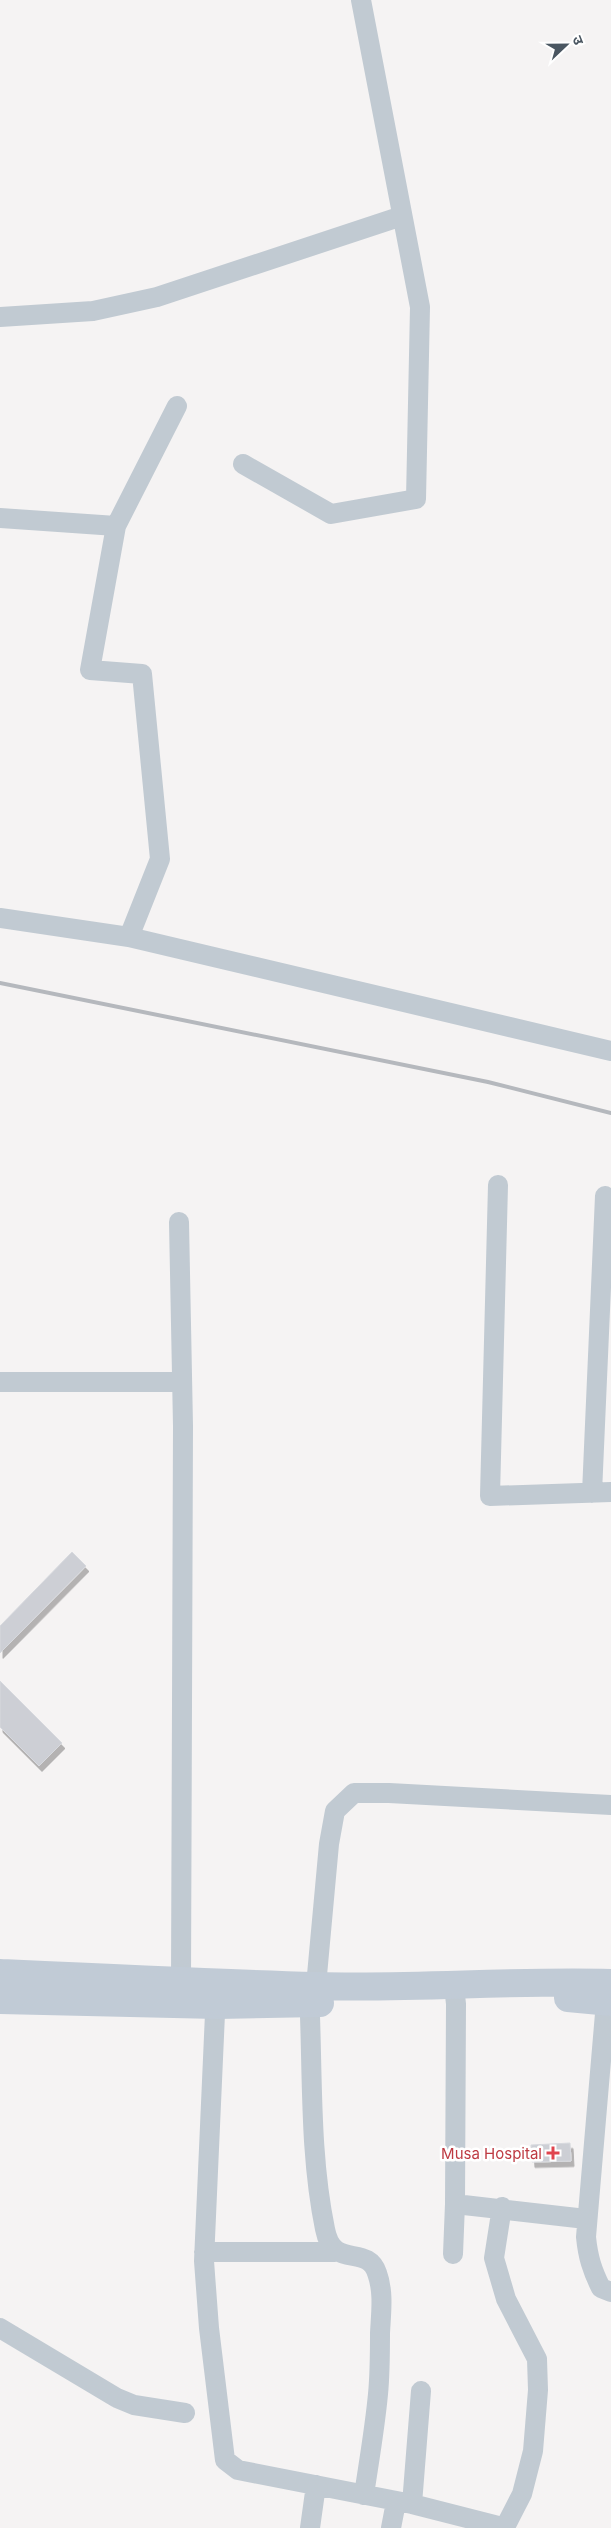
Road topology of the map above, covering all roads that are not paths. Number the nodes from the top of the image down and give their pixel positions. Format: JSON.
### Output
{"nodes":[{"id":1,"x":361,"y":0,"type":"edge"},
{"id":2,"x":402,"y":216,"type":"junction"},
{"id":3,"x":0,"y":317,"type":"edge"},
{"id":4,"x":178,"y":406,"type":"dead end"},
{"id":5,"x":243,"y":464,"type":"dead end"},
{"id":6,"x":0,"y":518,"type":"edge"},
{"id":7,"x":116,"y":526,"type":"junction"},
{"id":8,"x":0,"y":918,"type":"edge"},
{"id":9,"x":129,"y":937,"type":"junction"},
{"id":10,"x":611,"y":1051,"type":"edge"},
{"id":11,"x":498,"y":1185,"type":"dead end"},
{"id":12,"x":605,"y":1196,"type":"dead end"},
{"id":13,"x":179,"y":1222,"type":"dead end"},
{"id":14,"x":0,"y":1382,"type":"edge"},
{"id":15,"x":182,"y":1382,"type":"junction"},
{"id":16,"x":602,"y":1492,"type":"edge"},
{"id":17,"x":611,"y":1805,"type":"edge"},
{"id":18,"x":0,"y":1973,"type":"edge"},
{"id":19,"x":181,"y":1981,"type":"junction"},
{"id":20,"x":311,"y":1992,"type":"junction"},
{"id":21,"x":216,"y":1993,"type":"junction"},
{"id":22,"x":609,"y":1993,"type":"edge"},
{"id":23,"x":455,"y":1995,"type":"junction"},
{"id":24,"x":0,"y":2000,"type":"edge"},
{"id":25,"x":455,"y":2204,"type":"junction"},
{"id":26,"x":502,"y":2207,"type":"junction"},
{"id":27,"x":586,"y":2219,"type":"junction"},
{"id":28,"x":204,"y":2252,"type":"junction"},
{"id":29,"x":335,"y":2252,"type":"junction"},
{"id":30,"x":453,"y":2254,"type":"dead end"},
{"id":31,"x":611,"y":2292,"type":"edge"},
{"id":32,"x":0,"y":2328,"type":"edge"},
{"id":33,"x":421,"y":2391,"type":"dead end"},
{"id":34,"x":185,"y":2413,"type":"dead end"},
{"id":35,"x":316,"y":2485,"type":"junction"},
{"id":36,"x":364,"y":2495,"type":"junction"},
{"id":37,"x":404,"y":2503,"type":"junction"},
{"id":38,"x":310,"y":2528,"type":"edge"},
{"id":39,"x":391,"y":2528,"type":"edge"},
{"id":40,"x":505,"y":2528,"type":"edge"}],
"edges":[{"from":1,"to":2,"type":"street"},
{"from":2,"to":3,"type":"street"},
{"from":2,"to":5,"type":"street"},
{"from":4,"to":7,"type":"street"},
{"from":6,"to":7,"type":"street"},
{"from":7,"to":9,"type":"street"},
{"from":8,"to":9,"type":"street"},
{"from":9,"to":10,"type":"street"},
{"from":11,"to":16,"type":"street"},
{"from":12,"to":16,"type":"street"},
{"from":13,"to":15,"type":"street"},
{"from":14,"to":15,"type":"street"},
{"from":15,"to":19,"type":"street"},
{"from":17,"to":20,"type":"street"},
{"from":18,"to":19,"type":"main road"},
{"from":19,"to":21,"type":"main road"},
{"from":20,"to":21,"type":"main road"},
{"from":20,"to":23,"type":"main road"},
{"from":20,"to":29,"type":"street"},
{"from":21,"to":24,"type":"main road"},
{"from":21,"to":28,"type":"street"},
{"from":22,"to":23,"type":"main road"},
{"from":22,"to":27,"type":"street"},
{"from":23,"to":25,"type":"street"},
{"from":25,"to":26,"type":"street"},
{"from":25,"to":30,"type":"street"},
{"from":26,"to":27,"type":"street"},
{"from":26,"to":40,"type":"street"},
{"from":27,"to":31,"type":"street"},
{"from":28,"to":29,"type":"street"},
{"from":28,"to":35,"type":"street"},
{"from":29,"to":36,"type":"street"},
{"from":32,"to":34,"type":"street"},
{"from":33,"to":37,"type":"street"},
{"from":35,"to":36,"type":"street"},
{"from":35,"to":38,"type":"street"},
{"from":36,"to":37,"type":"street"},
{"from":37,"to":39,"type":"street"},
{"from":37,"to":40,"type":"street"}]}
